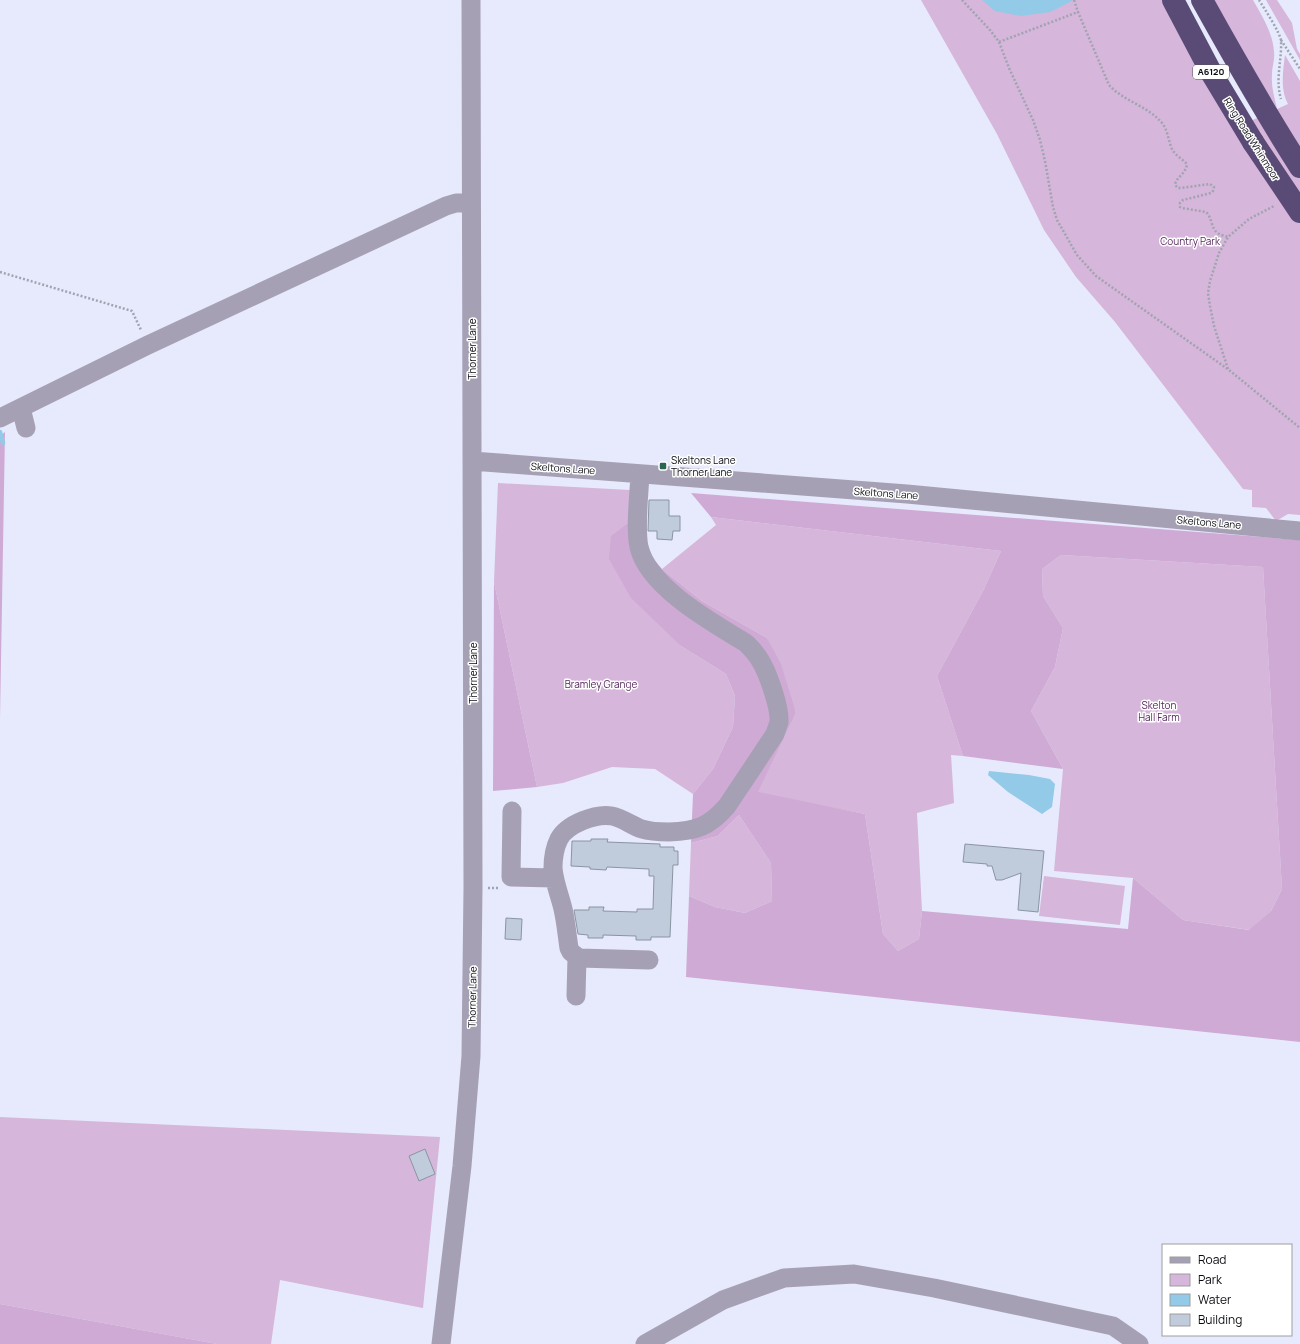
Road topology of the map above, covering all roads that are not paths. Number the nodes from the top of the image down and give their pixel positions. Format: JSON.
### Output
{"nodes":[{"id":1,"x":471,"y":0,"type":"edge"},
{"id":2,"x":1173,"y":0,"type":"edge"},
{"id":3,"x":1202,"y":0,"type":"edge"},
{"id":4,"x":1300,"y":167,"type":"edge"},
{"id":5,"x":471,"y":203,"type":"junction"},
{"id":6,"x":1300,"y":212,"type":"edge"},
{"id":7,"x":21,"y":408,"type":"junction"},
{"id":8,"x":1,"y":418,"type":"edge"},
{"id":9,"x":26,"y":428,"type":"dead end"},
{"id":10,"x":472,"y":461,"type":"junction"},
{"id":11,"x":640,"y":474,"type":"junction"},
{"id":12,"x":1300,"y":531,"type":"edge"},
{"id":13,"x":512,"y":811,"type":"dead end"},
{"id":14,"x":556,"y":883,"type":"junction"},
{"id":15,"x":522,"y":888,"type":"dead end"},
{"id":16,"x":577,"y":957,"type":"junction"},
{"id":17,"x":650,"y":960,"type":"dead end"},
{"id":18,"x":576,"y":996,"type":"dead end"},
{"id":19,"x":441,"y":1344,"type":"edge"},
{"id":20,"x":645,"y":1344,"type":"edge"},
{"id":21,"x":1140,"y":1344,"type":"edge"}],
"edges":[{"from":1,"to":5,"type":"street","name":"Thorner Lane"},
{"from":2,"to":6,"type":"highway","name":"Ring Road Whinmoor","number":"A6120","bridge":true},
{"from":3,"to":4,"type":"highway","number":"A6120"},
{"from":5,"to":7,"type":"street"},
{"from":5,"to":10,"type":"street","name":"Thorner Lane"},
{"from":7,"to":8,"type":"street"},
{"from":7,"to":9,"type":"street"},
{"from":10,"to":11,"type":"street","name":"Skeltons Lane"},
{"from":10,"to":19,"type":"street","name":"Thorner Lane"},
{"from":11,"to":12,"type":"street","name":"Skeltons Lane"},
{"from":11,"to":14,"type":"street"},
{"from":13,"to":14,"type":"street"},
{"from":14,"to":15,"type":"street"},
{"from":14,"to":16,"type":"street"},
{"from":16,"to":17,"type":"street"},
{"from":16,"to":18,"type":"street"},
{"from":20,"to":21,"type":"street"}]}
